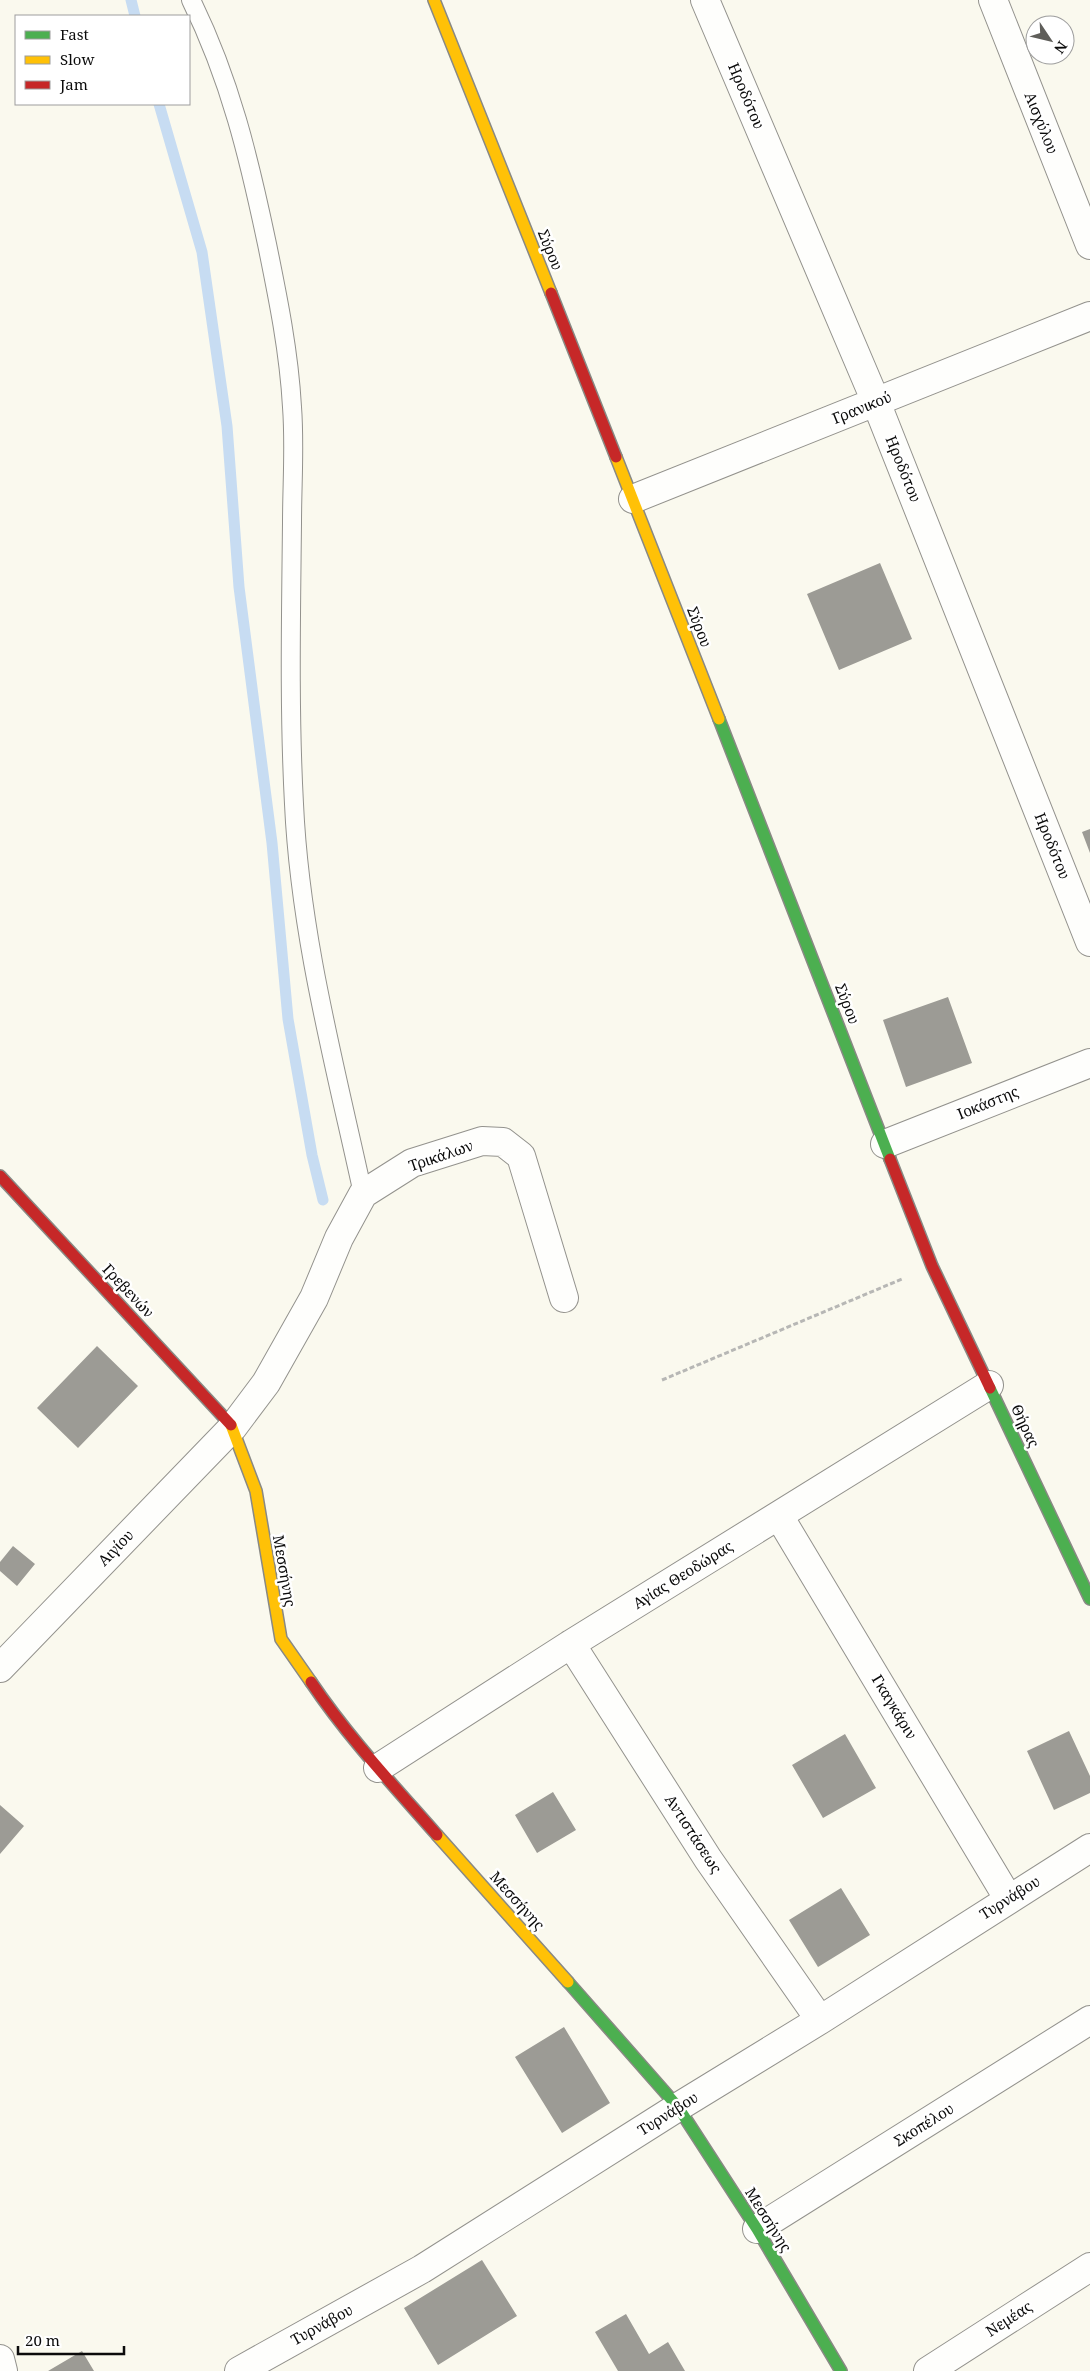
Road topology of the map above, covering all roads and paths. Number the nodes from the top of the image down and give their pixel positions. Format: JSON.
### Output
{"nodes":[{"id":1,"x":191,"y":0,"type":"edge"},
{"id":2,"x":434,"y":0,"type":"edge"},
{"id":3,"x":705,"y":0,"type":"edge"},
{"id":4,"x":992,"y":0,"type":"edge"},
{"id":5,"x":1090,"y":246,"type":"edge"},
{"id":6,"x":1090,"y":316,"type":"edge"},
{"id":7,"x":876,"y":402,"type":"junction"},
{"id":8,"x":633,"y":499,"type":"junction"},
{"id":9,"x":1090,"y":942,"type":"edge"},
{"id":10,"x":1090,"y":1063,"type":"edge"},
{"id":11,"x":885,"y":1144,"type":"junction"},
{"id":12,"x":3,"y":1185,"type":"edge"},
{"id":13,"x":363,"y":1194,"type":"junction"},
{"id":14,"x":932,"y":1266,"type":"junction"},
{"id":15,"x":564,"y":1298,"type":"dead end"},
{"id":16,"x":662,"y":1380,"type":"dead end"},
{"id":17,"x":990,"y":1385,"type":"junction"},
{"id":18,"x":233,"y":1427,"type":"junction"},
{"id":19,"x":779,"y":1516,"type":"junction"},
{"id":20,"x":1090,"y":1599,"type":"edge"},
{"id":21,"x":571,"y":1644,"type":"junction"},
{"id":22,"x":0,"y":1668,"type":"edge"},
{"id":23,"x":378,"y":1768,"type":"junction"},
{"id":24,"x":1090,"y":1848,"type":"edge"},
{"id":25,"x":1008,"y":1898,"type":"junction"},
{"id":26,"x":820,"y":2020,"type":"junction"},
{"id":27,"x":1090,"y":2020,"type":"edge"},
{"id":28,"x":678,"y":2108,"type":"junction"},
{"id":29,"x":757,"y":2229,"type":"junction"},
{"id":30,"x":1090,"y":2267,"type":"edge"},
{"id":31,"x":0,"y":2359,"type":"edge"},
{"id":32,"x":3,"y":2371,"type":"edge"},
{"id":33,"x":240,"y":2371,"type":"edge"},
{"id":34,"x":840,"y":2371,"type":"edge"},
{"id":35,"x":928,"y":2371,"type":"edge"}],
"edges":[{"from":1,"to":13,"type":"lane"},
{"from":2,"to":8,"type":"street","name":"Σύρου"},
{"from":3,"to":7,"type":"street","name":"Ηροδότου"},
{"from":4,"to":5,"type":"street","name":"Αισχύλου"},
{"from":6,"to":7,"type":"street","name":"Γρανικού"},
{"from":7,"to":8,"type":"street","name":"Γρανικού"},
{"from":7,"to":9,"type":"street","name":"Ηροδότου"},
{"from":8,"to":11,"type":"street","name":"Σύρου"},
{"from":10,"to":11,"type":"street","name":"Ιοκάστης"},
{"from":11,"to":14,"type":"street","name":"Σύρου"},
{"from":12,"to":18,"type":"street","name":"Γρεβενών"},
{"from":13,"to":15,"type":"street","name":"Τρικάλων"},
{"from":13,"to":18,"type":"street","name":"Τρικάλων"},
{"from":14,"to":16,"type":"path"},
{"from":14,"to":17,"type":"street","name":"Θήρας"},
{"from":17,"to":19,"type":"street","name":"Αγίας Θεοδώρας"},
{"from":17,"to":20,"type":"street","name":"Θήρας"},
{"from":18,"to":22,"type":"street","name":"Αιγίου"},
{"from":18,"to":23,"type":"street","name":"Μεσσήνης"},
{"from":19,"to":21,"type":"street","name":"Αγίας Θεοδώρας"},
{"from":19,"to":25,"type":"street","name":"Γκαγκάριν"},
{"from":21,"to":23,"type":"street","name":"Αγίας Θεοδώρας"},
{"from":21,"to":26,"type":"street","name":"Αντιστάσεως"},
{"from":23,"to":28,"type":"street","name":"Μεσσήνης"},
{"from":24,"to":25,"type":"street","name":"Τυρνάβου"},
{"from":25,"to":26,"type":"street","name":"Τυρνάβου"},
{"from":26,"to":28,"type":"street","name":"Τυρνάβου"},
{"from":27,"to":29,"type":"street","name":"Σκοπέλου"},
{"from":28,"to":29,"type":"street","name":"Μεσσήνης"},
{"from":28,"to":33,"type":"street","name":"Τυρνάβου"},
{"from":29,"to":34,"type":"street","name":"Μεσσήνης"},
{"from":30,"to":35,"type":"street","name":"Νεμέας"},
{"from":31,"to":32,"type":"street"}]}
